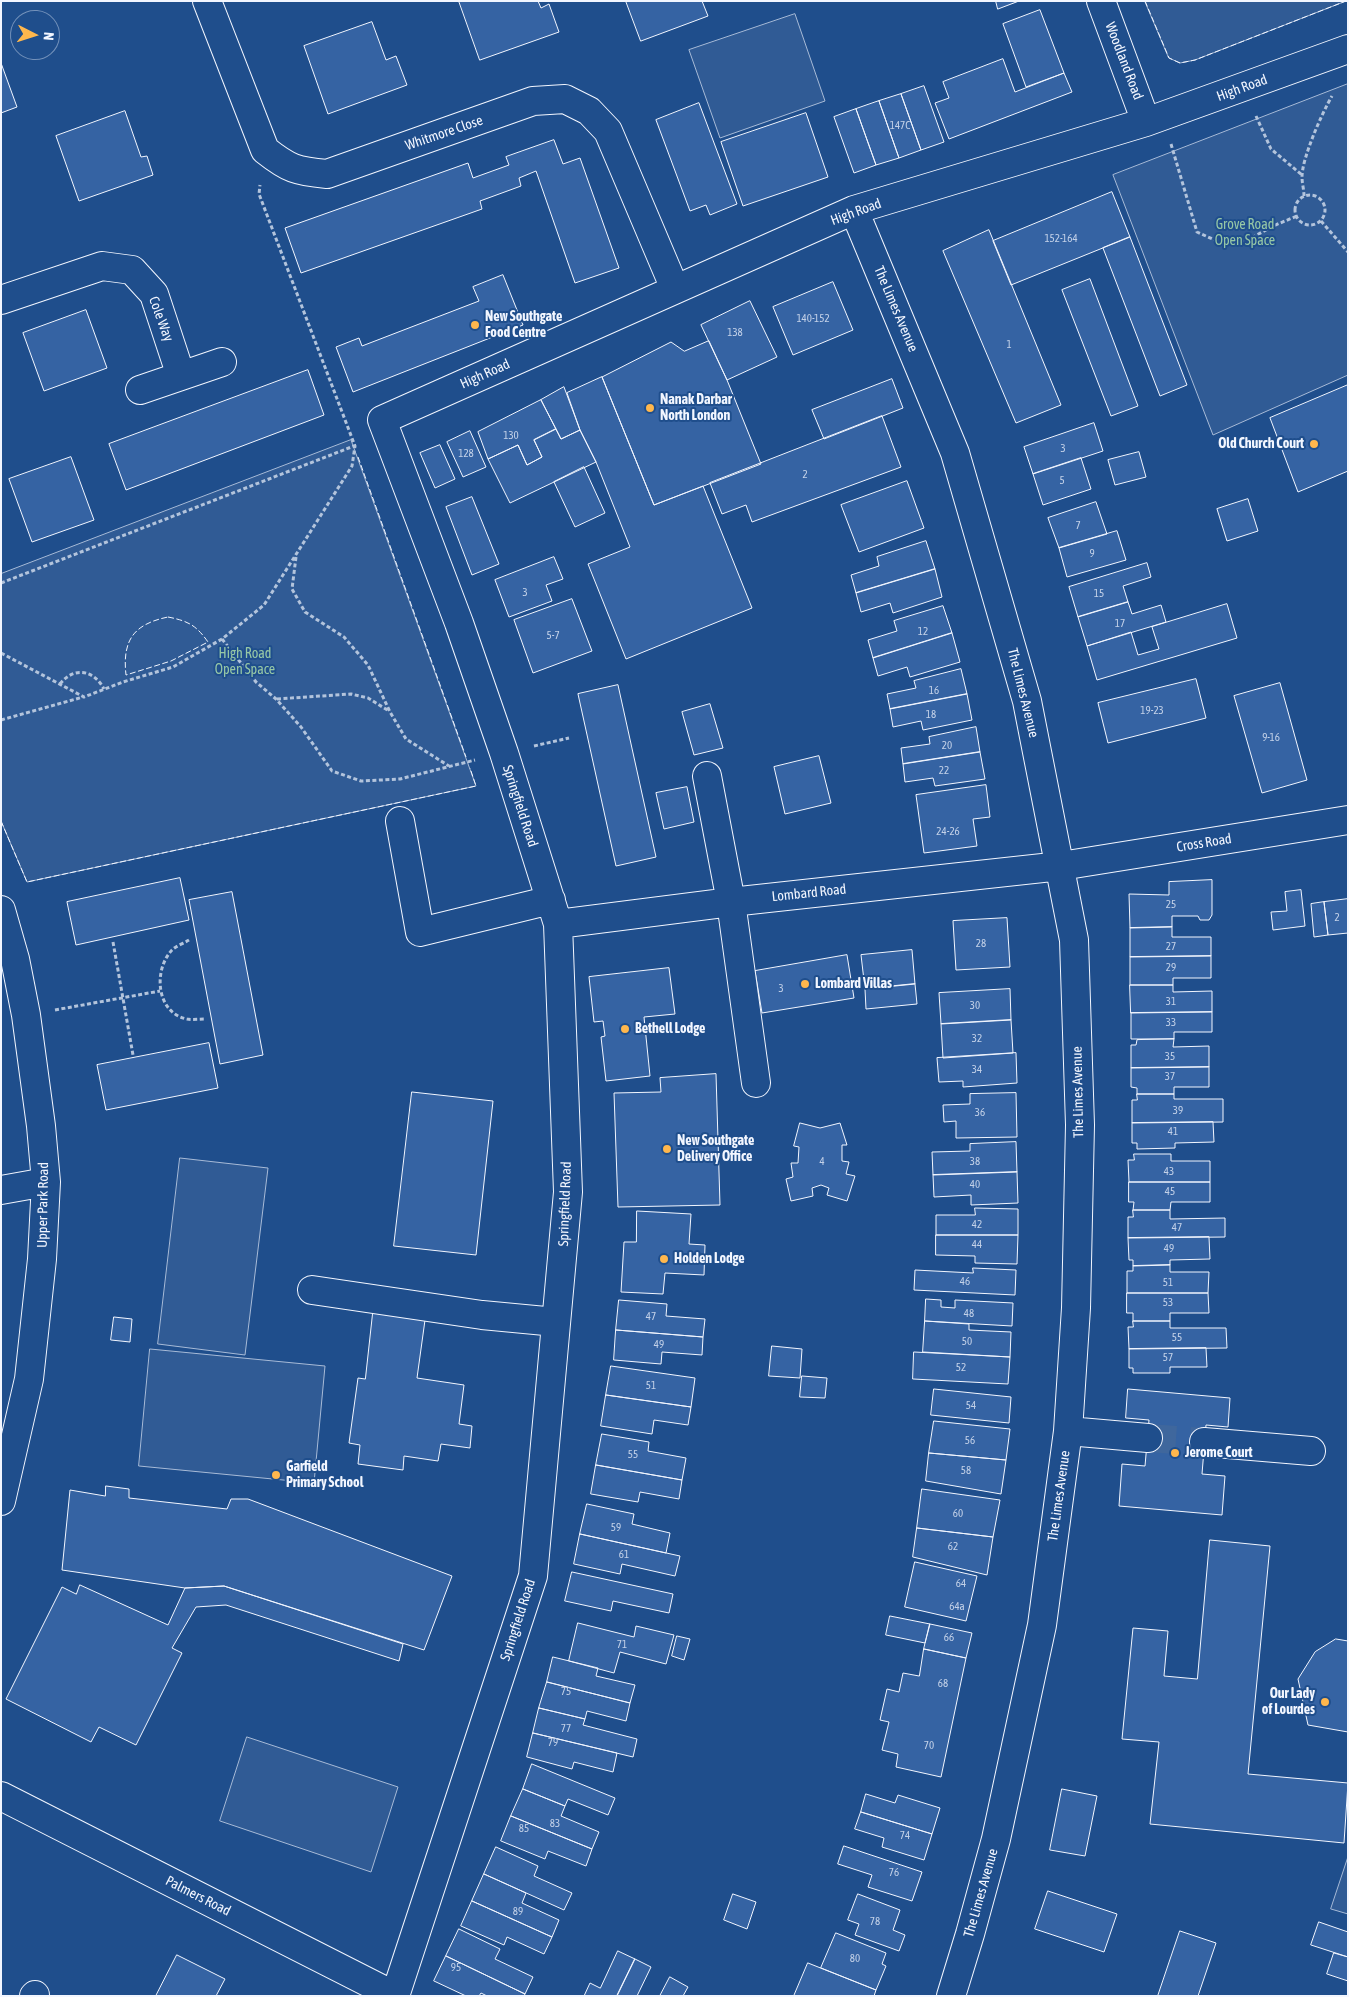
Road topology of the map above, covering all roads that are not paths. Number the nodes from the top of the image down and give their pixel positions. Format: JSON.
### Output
{"nodes":[{"id":1,"x":207,"y":1,"type":"edge"},
{"id":2,"x":1101,"y":1,"type":"edge"},
{"id":3,"x":1348,"y":49,"type":"edge"},
{"id":4,"x":1146,"y":122,"type":"junction"},
{"id":5,"x":854,"y":210,"type":"junction"},
{"id":6,"x":675,"y":289,"type":"junction"},
{"id":7,"x":1,"y":300,"type":"edge"},
{"id":8,"x":222,"y":362,"type":"dead end"},
{"id":9,"x":181,"y":376,"type":"junction"},
{"id":10,"x":140,"y":390,"type":"dead end"},
{"id":11,"x":382,"y":420,"type":"joint"},
{"id":12,"x":708,"y":776,"type":"dead end"},
{"id":13,"x":1348,"y":820,"type":"edge"},
{"id":14,"x":400,"y":821,"type":"dead end"},
{"id":15,"x":1061,"y":866,"type":"junction"},
{"id":16,"x":731,"y":902,"type":"junction"},
{"id":17,"x":1,"y":910,"type":"edge"},
{"id":18,"x":554,"y":912,"type":"junction"},
{"id":19,"x":756,"y":1083,"type":"dead end"},
{"id":20,"x":46,"y":1182,"type":"junction"},
{"id":21,"x":1,"y":1190,"type":"edge"},
{"id":22,"x":312,"y":1290,"type":"dead end"},
{"id":23,"x":556,"y":1322,"type":"junction"},
{"id":24,"x":1068,"y":1431,"type":"junction"},
{"id":25,"x":1148,"y":1438,"type":"tunnel mouth"},
{"id":26,"x":1204,"y":1442,"type":"tunnel mouth"},
{"id":27,"x":1311,"y":1451,"type":"dead end"},
{"id":28,"x":1,"y":1501,"type":"edge"},
{"id":29,"x":1,"y":1796,"type":"edge"},
{"id":30,"x":395,"y":1996,"type":"edge"},
{"id":31,"x":951,"y":1996,"type":"edge"}],
"edges":[{"from":1,"to":6,"type":"street","name":"Whitmore Close"},
{"from":2,"to":4,"type":"street","name":"Woodland Road"},
{"from":3,"to":4,"type":"street","name":"High Road"},
{"from":4,"to":5,"type":"street","name":"High Road"},
{"from":5,"to":6,"type":"street","name":"High Road"},
{"from":5,"to":15,"type":"street","name":"The Limes Avenue"},
{"from":6,"to":11,"type":"street","name":"High Road"},
{"from":7,"to":9,"type":"street","name":"Cole Way"},
{"from":8,"to":9,"type":"street"},
{"from":9,"to":10,"type":"street"},
{"from":11,"to":18,"type":"street","name":"Springfield Road"},
{"from":12,"to":16,"type":"street"},
{"from":13,"to":15,"type":"street","name":"Cross Road"},
{"from":14,"to":18,"type":"street","name":"Lombard Road"},
{"from":15,"to":16,"type":"street","name":"Lombard Road"},
{"from":15,"to":24,"type":"street","name":"The Limes Avenue"},
{"from":16,"to":18,"type":"street","name":"Lombard Road"},
{"from":16,"to":19,"type":"street"},
{"from":17,"to":20,"type":"street","name":"Upper Park Road"},
{"from":18,"to":23,"type":"street","name":"Springfield Road"},
{"from":20,"to":21,"type":"street"},
{"from":20,"to":28,"type":"street","name":"Upper Park Road"},
{"from":22,"to":23,"type":"street"},
{"from":23,"to":30,"type":"street","name":"Springfield Road"},
{"from":24,"to":25,"type":"street"},
{"from":24,"to":31,"type":"street","name":"The Limes Avenue"},
{"from":26,"to":27,"type":"street"},
{"from":29,"to":30,"type":"street","name":"Palmers Road"}]}
